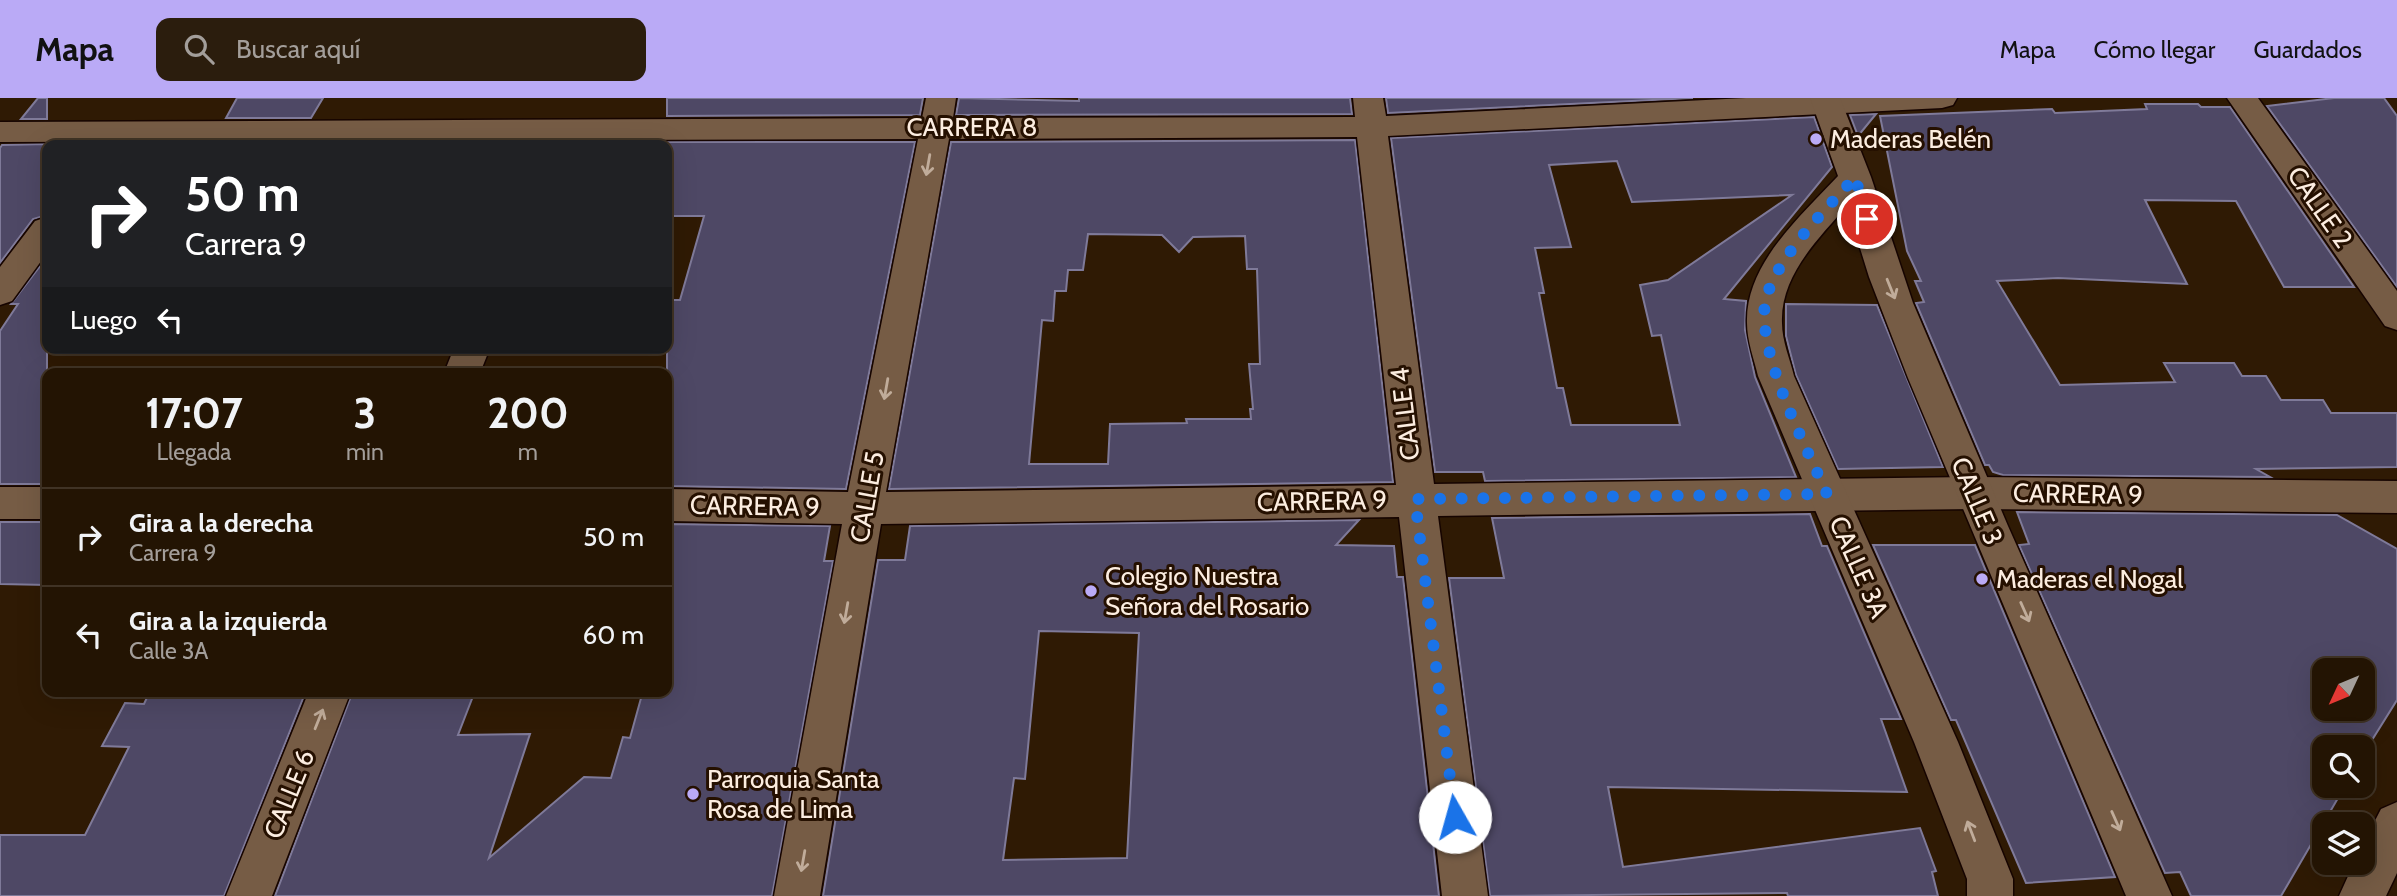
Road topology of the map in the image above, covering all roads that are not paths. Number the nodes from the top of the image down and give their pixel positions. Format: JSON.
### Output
{"nodes":[{"id":1,"x":581,"y":98,"type":"edge"},
{"id":2,"x":1942,"y":98,"type":"edge"},
{"id":3,"x":2242,"y":98,"type":"edge"},
{"id":4,"x":1826,"y":101,"type":"edge"},
{"id":5,"x":1370,"y":112,"type":"edge"},
{"id":6,"x":938,"y":113,"type":"edge"},
{"id":7,"x":0,"y":132,"type":"edge"},
{"id":8,"x":564,"y":137,"type":"edge"},
{"id":9,"x":114,"y":139,"type":"edge"},
{"id":10,"x":1855,"y":177,"type":"junction"},
{"id":11,"x":42,"y":236,"type":"edge"},
{"id":12,"x":0,"y":292,"type":"edge"},
{"id":13,"x":2397,"y":317,"type":"edge"},
{"id":14,"x":1972,"y":492,"type":"junction"},
{"id":15,"x":1827,"y":494,"type":"junction"},
{"id":16,"x":2397,"y":497,"type":"edge"},
{"id":17,"x":1415,"y":499,"type":"junction"},
{"id":18,"x":0,"y":503,"type":"edge"},
{"id":19,"x":42,"y":503,"type":"edge"},
{"id":20,"x":672,"y":505,"type":"edge"},
{"id":21,"x":864,"y":508,"type":"junction"},
{"id":22,"x":328,"y":697,"type":"edge"},
{"id":23,"x":2397,"y":824,"type":"edge"},
{"id":24,"x":249,"y":896,"type":"edge"},
{"id":25,"x":797,"y":896,"type":"edge"},
{"id":26,"x":1465,"y":896,"type":"edge"},
{"id":27,"x":1990,"y":896,"type":"edge"},
{"id":28,"x":2149,"y":896,"type":"edge"},
{"id":29,"x":2362,"y":896,"type":"edge"}],
"edges":[{"from":1,"to":8,"type":"street"},
{"from":2,"to":4,"type":"street","name":"CARRERA 8"},
{"from":3,"to":13,"type":"street","name":"CALLE 2"},
{"from":4,"to":5,"type":"street","name":"CARRERA 8"},
{"from":4,"to":10,"type":"street","name":"CALLE 3"},
{"from":5,"to":6,"type":"street","name":"CARRERA 8"},
{"from":5,"to":17,"type":"street","name":"CALLE 4"},
{"from":6,"to":8,"type":"street","name":"CARRERA 8"},
{"from":6,"to":21,"type":"street","name":"CALLE 5","one_way":true},
{"from":7,"to":9,"type":"street","name":"CARRERA 8"},
{"from":8,"to":9,"type":"street","name":"CARRERA 8"},
{"from":10,"to":14,"type":"street","name":"CALLE 3","one_way":true},
{"from":10,"to":15,"type":"street","name":"CALLE 3A"},
{"from":11,"to":12,"type":"street"},
{"from":14,"to":15,"type":"street","name":"CARRERA 9"},
{"from":14,"to":16,"type":"street","name":"CARRERA 9"},
{"from":14,"to":28,"type":"street","name":"CALLE 3","one_way":true},
{"from":15,"to":17,"type":"street","name":"CARRERA 9"},
{"from":27,"to":15,"type":"street","name":"CALLE 3A","one_way":true},
{"from":17,"to":21,"type":"street","name":"CARRERA 9"},
{"from":17,"to":26,"type":"street","name":"CALLE 4"},
{"from":18,"to":19,"type":"street"},
{"from":20,"to":21,"type":"street","name":"CARRERA 9"},
{"from":21,"to":25,"type":"street","name":"CALLE 5","one_way":true},
{"from":24,"to":22,"type":"street","name":"CALLE 6","one_way":true},
{"from":23,"to":29,"type":"street"}]}
